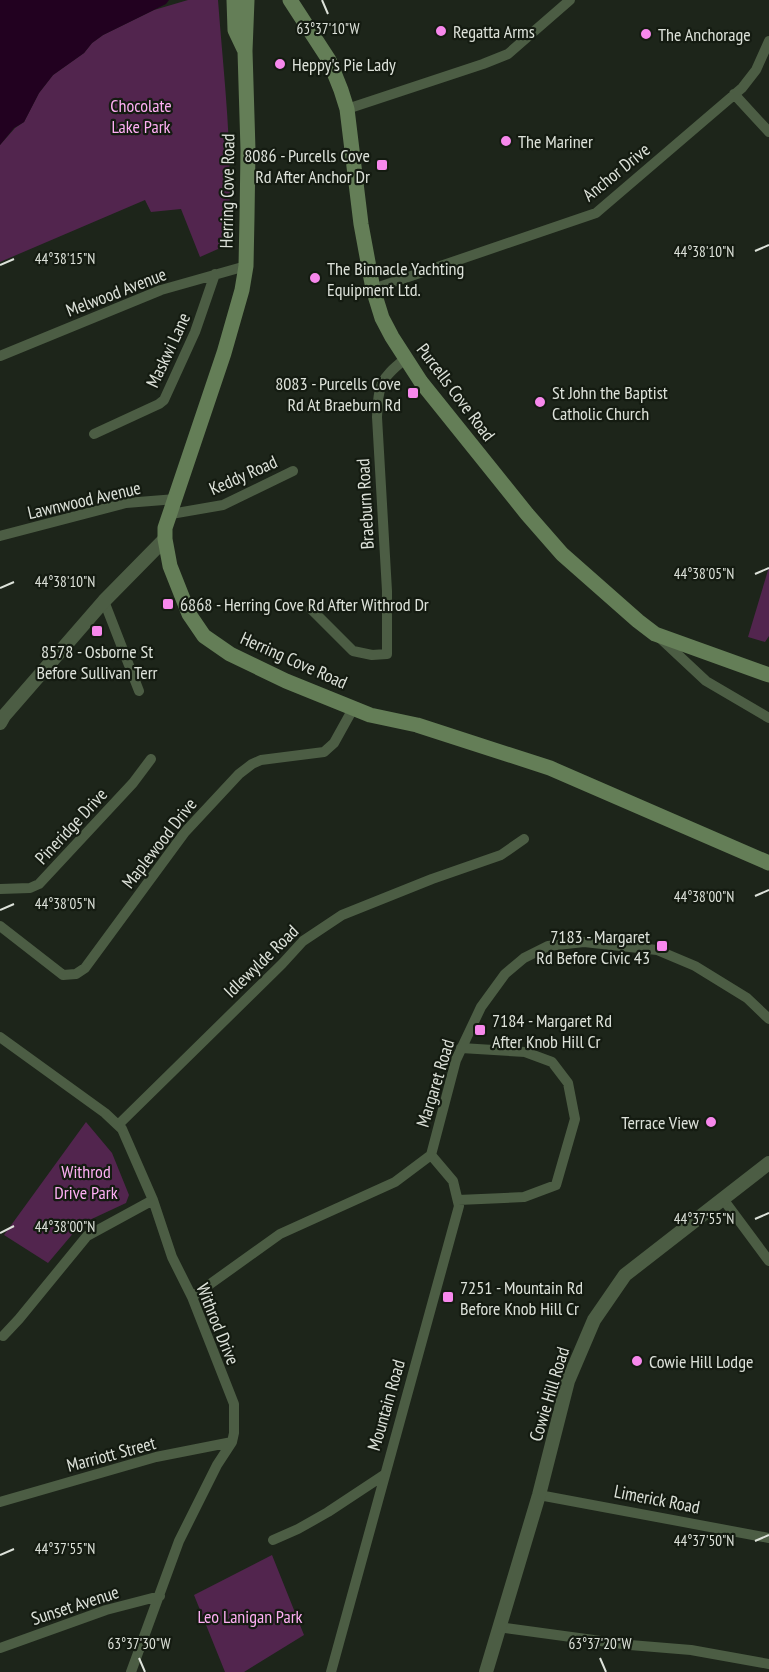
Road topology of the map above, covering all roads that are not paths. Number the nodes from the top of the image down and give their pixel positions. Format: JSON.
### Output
{"nodes":[{"id":1,"x":234,"y":0,"type":"edge"},
{"id":2,"x":247,"y":0,"type":"edge"},
{"id":3,"x":570,"y":0,"type":"edge"},
{"id":4,"x":290,"y":1,"type":"edge"},
{"id":5,"x":769,"y":41,"type":"edge"},
{"id":6,"x":244,"y":51,"type":"junction"},
{"id":7,"x":734,"y":94,"type":"junction"},
{"id":8,"x":347,"y":109,"type":"junction"},
{"id":9,"x":769,"y":132,"type":"edge"},
{"id":10,"x":246,"y":266,"type":"junction"},
{"id":11,"x":215,"y":274,"type":"junction"},
{"id":12,"x":373,"y":289,"type":"junction"},
{"id":13,"x":0,"y":356,"type":"edge"},
{"id":14,"x":405,"y":359,"type":"junction"},
{"id":15,"x":94,"y":434,"type":"dead end"},
{"id":16,"x":293,"y":471,"type":"dead end"},
{"id":17,"x":176,"y":499,"type":"junction"},
{"id":18,"x":171,"y":514,"type":"junction"},
{"id":19,"x":0,"y":536,"type":"edge"},
{"id":20,"x":165,"y":539,"type":"junction"},
{"id":21,"x":104,"y":602,"type":"junction"},
{"id":22,"x":311,"y":609,"type":"dead end"},
{"id":23,"x":656,"y":634,"type":"junction"},
{"id":24,"x":769,"y":675,"type":"edge"},
{"id":25,"x":139,"y":691,"type":"dead end"},
{"id":26,"x":354,"y":707,"type":"junction"},
{"id":27,"x":769,"y":718,"type":"edge"},
{"id":28,"x":1,"y":719,"type":"edge"},
{"id":29,"x":151,"y":759,"type":"dead end"},
{"id":30,"x":524,"y":839,"type":"dead end"},
{"id":31,"x":769,"y":863,"type":"edge"},
{"id":32,"x":0,"y":889,"type":"edge"},
{"id":33,"x":0,"y":926,"type":"edge"},
{"id":34,"x":769,"y":1019,"type":"edge"},
{"id":35,"x":0,"y":1037,"type":"edge"},
{"id":36,"x":461,"y":1048,"type":"junction"},
{"id":37,"x":118,"y":1125,"type":"junction"},
{"id":38,"x":431,"y":1155,"type":"junction"},
{"id":39,"x":769,"y":1163,"type":"edge"},
{"id":40,"x":723,"y":1199,"type":"junction"},
{"id":41,"x":153,"y":1200,"type":"junction"},
{"id":42,"x":458,"y":1200,"type":"junction"},
{"id":43,"x":769,"y":1261,"type":"edge"},
{"id":44,"x":192,"y":1297,"type":"junction"},
{"id":45,"x":3,"y":1335,"type":"dead end"},
{"id":46,"x":231,"y":1442,"type":"junction"},
{"id":47,"x":384,"y":1475,"type":"junction"},
{"id":48,"x":539,"y":1495,"type":"junction"},
{"id":49,"x":0,"y":1502,"type":"edge"},
{"id":50,"x":769,"y":1538,"type":"edge"},
{"id":51,"x":273,"y":1540,"type":"dead end"},
{"id":52,"x":160,"y":1596,"type":"junction"},
{"id":53,"x":498,"y":1627,"type":"junction"},
{"id":54,"x":0,"y":1648,"type":"edge"},
{"id":55,"x":769,"y":1664,"type":"edge"},
{"id":56,"x":131,"y":1672,"type":"edge"},
{"id":57,"x":331,"y":1672,"type":"edge"},
{"id":58,"x":486,"y":1672,"type":"edge"}],
"edges":[{"from":1,"to":6,"type":"main road","name":"Herring Cove Road"},
{"from":2,"to":6,"type":"main road","name":"Herring Cove Road"},
{"from":3,"to":8,"type":"street"},
{"from":4,"to":8,"type":"main road","name":"Purcells Cove Road"},
{"from":5,"to":7,"type":"street","name":"Anchor Drive"},
{"from":6,"to":10,"type":"main road","name":"Herring Cove Road"},
{"from":7,"to":9,"type":"street"},
{"from":7,"to":12,"type":"street","name":"Anchor Drive"},
{"from":8,"to":12,"type":"main road","name":"Purcells Cove Road"},
{"from":10,"to":11,"type":"street","name":"Melwood Avenue"},
{"from":10,"to":17,"type":"main road","name":"Herring Cove Road"},
{"from":11,"to":13,"type":"street","name":"Melwood Avenue"},
{"from":11,"to":15,"type":"street","name":"Maskwi Lane"},
{"from":12,"to":14,"type":"main road","name":"Purcells Cove Road"},
{"from":14,"to":22,"type":"street","name":"Braeburn Road"},
{"from":14,"to":23,"type":"main road","name":"Purcells Cove Road"},
{"from":16,"to":18,"type":"street","name":"Keddy Road"},
{"from":17,"to":18,"type":"main road","name":"Herring Cove Road"},
{"from":17,"to":19,"type":"street","name":"Lawnwood Avenue"},
{"from":18,"to":20,"type":"main road","name":"Herring Cove Road"},
{"from":20,"to":21,"type":"street"},
{"from":20,"to":26,"type":"main road","name":"Herring Cove Road"},
{"from":21,"to":25,"type":"street"},
{"from":21,"to":28,"type":"street"},
{"from":23,"to":24,"type":"main road","name":"Purcells Cove Road"},
{"from":23,"to":27,"type":"street"},
{"from":26,"to":31,"type":"main road","name":"Herring Cove Road"},
{"from":26,"to":33,"type":"street","name":"Maplewood Drive"},
{"from":29,"to":32,"type":"street","name":"Pineridge Drive"},
{"from":30,"to":37,"type":"street","name":"Idlewylde Road"},
{"from":34,"to":36,"type":"street","name":"Margaret Road"},
{"from":35,"to":37,"type":"street","name":"Withrod Drive"},
{"from":36,"to":38,"type":"street","name":"Margaret Road"},
{"from":36,"to":42,"type":"street"},
{"from":37,"to":41,"type":"street","name":"Withrod Drive"},
{"from":38,"to":42,"type":"street"},
{"from":38,"to":44,"type":"street","name":"Margaret Road"},
{"from":39,"to":40,"type":"street","name":"Cowie Hill Road"},
{"from":40,"to":43,"type":"street"},
{"from":40,"to":48,"type":"street","name":"Cowie Hill Road"},
{"from":41,"to":44,"type":"street","name":"Withrod Drive"},
{"from":41,"to":45,"type":"street"},
{"from":42,"to":47,"type":"street","name":"Mountain Road"},
{"from":44,"to":46,"type":"street","name":"Withrod Drive"},
{"from":46,"to":49,"type":"street","name":"Marriott Street"},
{"from":46,"to":52,"type":"street","name":"Withrod Drive"},
{"from":47,"to":51,"type":"street"},
{"from":47,"to":57,"type":"street","name":"Mountain Road"},
{"from":48,"to":50,"type":"street","name":"Limerick Road"},
{"from":48,"to":53,"type":"street","name":"Cowie Hill Road"},
{"from":52,"to":54,"type":"street","name":"Sunset Avenue"},
{"from":52,"to":56,"type":"street","name":"Withrod Drive"},
{"from":53,"to":55,"type":"street"},
{"from":53,"to":58,"type":"street","name":"Cowie Hill Road"}]}
